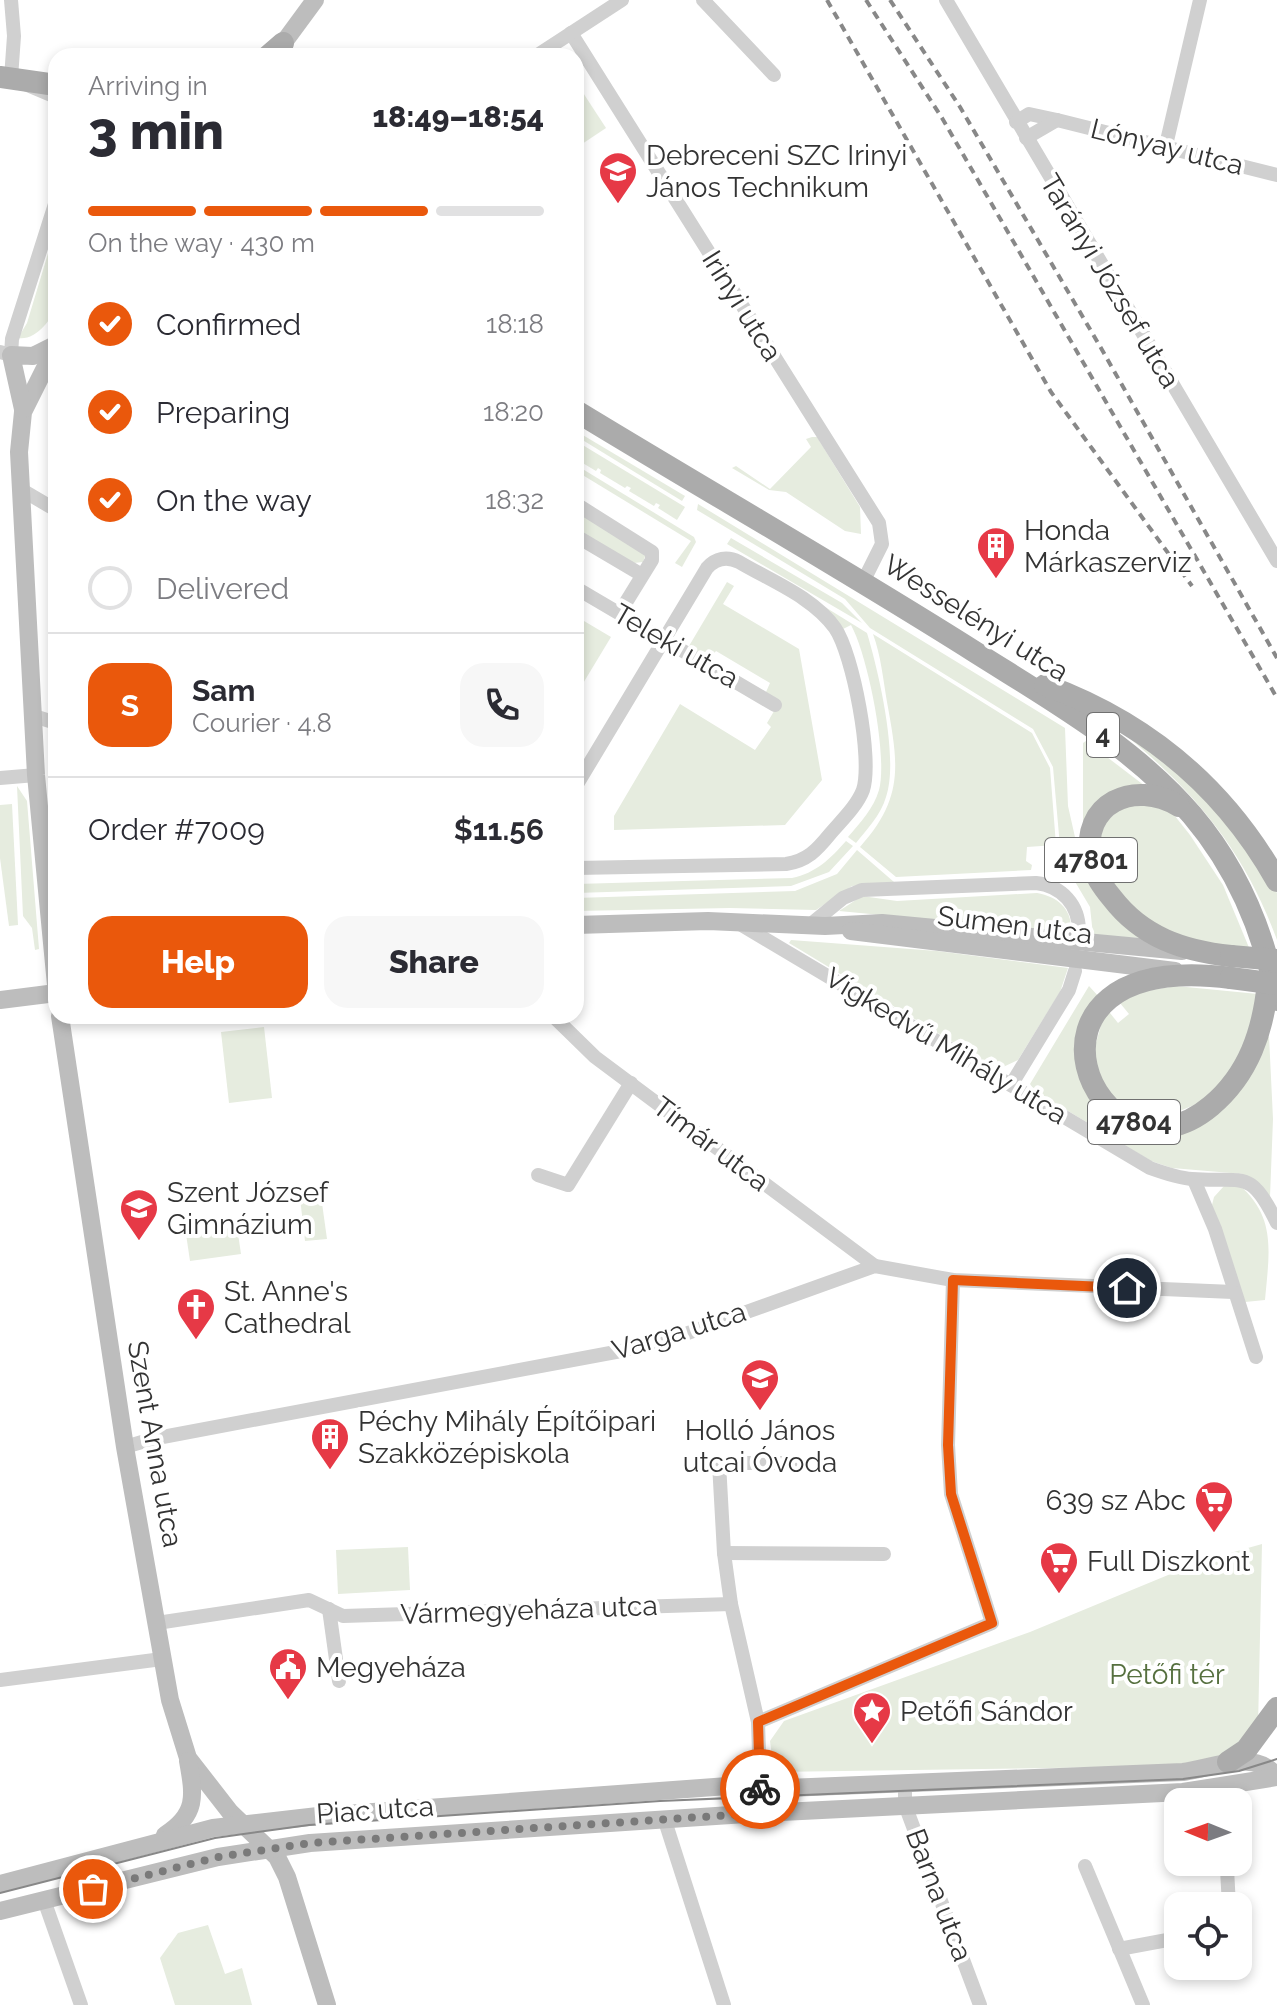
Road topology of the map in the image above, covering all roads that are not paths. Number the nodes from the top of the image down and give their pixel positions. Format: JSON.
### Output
{"nodes":[{"id":1,"x":11,"y":0,"type":"edge"},
{"id":2,"x":315,"y":0,"type":"edge"},
{"id":3,"x":622,"y":0,"type":"edge"},
{"id":4,"x":703,"y":0,"type":"edge"},
{"id":5,"x":946,"y":0,"type":"edge"},
{"id":6,"x":1200,"y":0,"type":"edge"},
{"id":7,"x":571,"y":33,"type":"junction"},
{"id":8,"x":280,"y":48,"type":"edge"},
{"id":9,"x":548,"y":48,"type":"edge"},
{"id":10,"x":580,"y":48,"type":"edge"},
{"id":11,"x":584,"y":54,"type":"edge"},
{"id":12,"x":774,"y":75,"type":"dead end"},
{"id":13,"x":6,"y":78,"type":"edge"},
{"id":14,"x":48,"y":84,"type":"edge"},
{"id":15,"x":48,"y":94,"type":"edge"},
{"id":16,"x":1057,"y":120,"type":"junction"},
{"id":17,"x":1016,"y":122,"type":"junction"},
{"id":18,"x":1026,"y":138,"type":"junction"},
{"id":19,"x":1166,"y":145,"type":"junction"},
{"id":20,"x":1277,"y":175,"type":"edge"},
{"id":21,"x":48,"y":226,"type":"edge"},
{"id":22,"x":48,"y":349,"type":"edge"},
{"id":23,"x":4,"y":350,"type":"edge"},
{"id":24,"x":48,"y":361,"type":"edge"},
{"id":25,"x":23,"y":412,"type":"junction"},
{"id":26,"x":584,"y":416,"type":"edge"},
{"id":27,"x":22,"y":490,"type":"junction"},
{"id":28,"x":48,"y":505,"type":"edge"},
{"id":29,"x":584,"y":509,"type":"edge"},
{"id":30,"x":584,"y":541,"type":"edge"},
{"id":31,"x":1277,"y":561,"type":"edge"},
{"id":32,"x":642,"y":575,"type":"junction"},
{"id":33,"x":863,"y":582,"type":"junction"},
{"id":34,"x":584,"y":592,"type":"edge"},
{"id":35,"x":620,"y":612,"type":"junction"},
{"id":36,"x":665,"y":638,"type":"junction"},
{"id":37,"x":1005,"y":671,"type":"junction"},
{"id":38,"x":775,"y":705,"type":"dead end"},
{"id":39,"x":34,"y":716,"type":"junction"},
{"id":40,"x":48,"y":720,"type":"edge"},
{"id":41,"x":584,"y":773,"type":"edge"},
{"id":42,"x":36,"y":775,"type":"junction"},
{"id":43,"x":0,"y":778,"type":"edge"},
{"id":44,"x":1190,"y":813,"type":"junction"},
{"id":45,"x":584,"y":868,"type":"edge"},
{"id":46,"x":1277,"y":881,"type":"edge"},
{"id":47,"x":48,"y":901,"type":"edge"},
{"id":48,"x":736,"y":922,"type":"junction"},
{"id":49,"x":584,"y":925,"type":"edge"},
{"id":50,"x":817,"y":925,"type":"junction"},
{"id":51,"x":1079,"y":931,"type":"dead end"},
{"id":52,"x":1272,"y":959,"type":"edge"},
{"id":53,"x":1200,"y":963,"type":"junction"},
{"id":54,"x":1231,"y":967,"type":"junction"},
{"id":55,"x":1075,"y":971,"type":"dead end"},
{"id":56,"x":1277,"y":984,"type":"edge"},
{"id":57,"x":48,"y":994,"type":"edge"},
{"id":58,"x":0,"y":1000,"type":"edge"},
{"id":59,"x":1277,"y":1000,"type":"edge"},
{"id":60,"x":61,"y":1024,"type":"edge"},
{"id":61,"x":561,"y":1024,"type":"edge"},
{"id":62,"x":631,"y":1083,"type":"junction"},
{"id":63,"x":1011,"y":1085,"type":"junction"},
{"id":64,"x":538,"y":1175,"type":"dead end"},
{"id":65,"x":1194,"y":1180,"type":"junction"},
{"id":66,"x":1277,"y":1223,"type":"edge"},
{"id":67,"x":875,"y":1266,"type":"junction"},
{"id":68,"x":953,"y":1280,"type":"junction"},
{"id":69,"x":1233,"y":1292,"type":"junction"},
{"id":70,"x":1256,"y":1357,"type":"dead end"},
{"id":71,"x":125,"y":1447,"type":"junction"},
{"id":72,"x":791,"y":1463,"type":"dead end"},
{"id":73,"x":724,"y":1553,"type":"junction"},
{"id":74,"x":884,"y":1554,"type":"dead end"},
{"id":75,"x":731,"y":1604,"type":"junction"},
{"id":76,"x":329,"y":1609,"type":"junction"},
{"id":77,"x":157,"y":1623,"type":"junction"},
{"id":78,"x":162,"y":1659,"type":"junction"},
{"id":79,"x":0,"y":1680,"type":"edge"},
{"id":80,"x":339,"y":1681,"type":"dead end"},
{"id":81,"x":1277,"y":1708,"type":"edge"},
{"id":82,"x":758,"y":1722,"type":"junction"},
{"id":83,"x":188,"y":1758,"type":"junction"},
{"id":84,"x":1228,"y":1762,"type":"junction"},
{"id":85,"x":1277,"y":1777,"type":"edge"},
{"id":86,"x":905,"y":1783,"type":"junction"},
{"id":87,"x":760,"y":1789,"type":"junction"},
{"id":88,"x":905,"y":1805,"type":"junction"},
{"id":89,"x":761,"y":1813,"type":"junction"},
{"id":90,"x":309,"y":1817,"type":"junction"},
{"id":91,"x":665,"y":1821,"type":"junction"},
{"id":92,"x":243,"y":1824,"type":"junction"},
{"id":93,"x":156,"y":1841,"type":"junction"},
{"id":94,"x":278,"y":1848,"type":"junction"},
{"id":95,"x":1085,"y":1866,"type":"dead end"},
{"id":96,"x":0,"y":1884,"type":"edge"},
{"id":97,"x":44,"y":1900,"type":"junction"},
{"id":98,"x":0,"y":1911,"type":"edge"},
{"id":99,"x":1164,"y":1941,"type":"edge"},
{"id":100,"x":1119,"y":1949,"type":"junction"},
{"id":101,"x":81,"y":2005,"type":"edge"},
{"id":102,"x":327,"y":2005,"type":"edge"},
{"id":103,"x":724,"y":2005,"type":"edge"},
{"id":104,"x":980,"y":2005,"type":"edge"},
{"id":105,"x":1143,"y":2005,"type":"edge"}],
"edges":[{"from":1,"to":13,"type":"street"},
{"from":2,"to":8,"type":"street"},
{"from":3,"to":7,"type":"street"},
{"from":4,"to":12,"type":"street"},
{"from":5,"to":17,"type":"street","name":"Tarányi József utca"},
{"from":6,"to":19,"type":"street"},
{"from":7,"to":9,"type":"street"},
{"from":7,"to":10,"type":"street","name":"Irinyi utca"},
{"from":11,"to":33,"type":"street","name":"Irinyi utca"},
{"from":13,"to":14,"type":"main road"},
{"from":13,"to":15,"type":"street"},
{"from":16,"to":17,"type":"street","name":"Lónyay utca"},
{"from":16,"to":18,"type":"street","name":"Lónyay utca"},
{"from":16,"to":19,"type":"street","name":"Lónyay utca"},
{"from":17,"to":18,"type":"street","name":"Tarányi József utca"},
{"from":18,"to":31,"type":"street","name":"Tarányi József utca"},
{"from":19,"to":20,"type":"street","name":"Lónyay utca"},
{"from":21,"to":23,"type":"street"},
{"from":22,"to":23,"type":"street"},
{"from":23,"to":25,"type":"street"},
{"from":24,"to":25,"type":"street"},
{"from":25,"to":27,"type":"street"},
{"from":26,"to":33,"type":"main road","name":"Wesselényi utca","number":"4"},
{"from":27,"to":28,"type":"street"},
{"from":27,"to":39,"type":"street"},
{"from":29,"to":32,"type":"street"},
{"from":30,"to":32,"type":"street"},
{"from":32,"to":35,"type":"street"},
{"from":33,"to":37,"type":"main road","name":"Wesselényi utca","number":"4"},
{"from":34,"to":35,"type":"street","name":"Teleki utca"},
{"from":35,"to":36,"type":"street","name":"Teleki utca"},
{"from":36,"to":38,"type":"street","name":"Teleki utca"},
{"from":36,"to":41,"type":"street"},
{"from":36,"to":45,"type":"street"},
{"from":37,"to":44,"type":"main road","name":"Wesselényi utca","number":"4"},
{"from":37,"to":46,"type":"main road"},
{"from":39,"to":40,"type":"street"},
{"from":39,"to":42,"type":"street"},
{"from":42,"to":43,"type":"street"},
{"from":42,"to":47,"type":"street"},
{"from":44,"to":52,"type":"main road","name":"Wesselényi utca","number":"4"},
{"from":44,"to":53,"type":"main road","number":"47801"},
{"from":48,"to":49,"type":"street","name":"Sumen utca"},
{"from":48,"to":50,"type":"street","name":"Sumen utca"},
{"from":48,"to":63,"type":"street","name":"Vígkedvű Mihály utca"},
{"from":50,"to":51,"type":"street"},
{"from":50,"to":53,"type":"street","name":"Sumen utca"},
{"from":52,"to":53,"type":"main road","number":"47804"},
{"from":52,"to":54,"type":"main road","bridge":true},
{"from":52,"to":59,"type":"main road","name":"Wesselényi utca","number":"4"},
{"from":53,"to":54,"type":"main road"},
{"from":54,"to":56,"type":"main road","bridge":true},
{"from":55,"to":63,"type":"street"},
{"from":57,"to":58,"type":"street"},
{"from":60,"to":71,"type":"street","name":"Szent Anna utca"},
{"from":61,"to":62,"type":"street","name":"Tímár utca"},
{"from":62,"to":64,"type":"street"},
{"from":62,"to":67,"type":"street","name":"Tímár utca"},
{"from":63,"to":65,"type":"street","name":"Vígkedvű Mihály utca"},
{"from":65,"to":66,"type":"street","name":"Vígkedvű Mihály utca"},
{"from":65,"to":69,"type":"street"},
{"from":67,"to":68,"type":"street","name":"Varga utca"},
{"from":67,"to":71,"type":"street","name":"Varga utca"},
{"from":68,"to":69,"type":"street","name":"Varga utca"},
{"from":68,"to":82,"type":"street"},
{"from":69,"to":70,"type":"street"},
{"from":71,"to":77,"type":"street","name":"Szent Anna utca"},
{"from":72,"to":73,"type":"street"},
{"from":73,"to":74,"type":"street"},
{"from":73,"to":75,"type":"street"},
{"from":75,"to":76,"type":"street","name":"Vármegyeháza utca"},
{"from":75,"to":82,"type":"street"},
{"from":76,"to":77,"type":"street","name":"Vármegyeháza utca"},
{"from":76,"to":80,"type":"street"},
{"from":77,"to":78,"type":"street","name":"Szent Anna utca"},
{"from":78,"to":79,"type":"street"},
{"from":78,"to":83,"type":"street","name":"Szent Anna utca"},
{"from":81,"to":84,"type":"main road"},
{"from":82,"to":87,"type":"street"},
{"from":83,"to":92,"type":"street","name":"Szent Anna utca"},
{"from":83,"to":93,"type":"street"},
{"from":84,"to":85,"type":"street"},
{"from":84,"to":86,"type":"street"},
{"from":85,"to":88,"type":"street"},
{"from":86,"to":87,"type":"street"},
{"from":86,"to":88,"type":"street","name":"Barna utca"},
{"from":87,"to":89,"type":"street"},
{"from":87,"to":90,"type":"street","name":"Piac utca"},
{"from":88,"to":89,"type":"street"},
{"from":88,"to":104,"type":"street","name":"Barna utca"},
{"from":89,"to":91,"type":"street","name":"Piac utca"},
{"from":90,"to":92,"type":"street","name":"Piac utca"},
{"from":90,"to":94,"type":"street"},
{"from":91,"to":94,"type":"street","name":"Piac utca"},
{"from":91,"to":103,"type":"street"},
{"from":92,"to":93,"type":"street","name":"Piac utca"},
{"from":92,"to":94,"type":"street","name":"Szent Anna utca"},
{"from":93,"to":96,"type":"street","name":"Piac utca"},
{"from":94,"to":97,"type":"street","name":"Piac utca"},
{"from":94,"to":102,"type":"street"},
{"from":95,"to":100,"type":"street"},
{"from":97,"to":98,"type":"street","name":"Piac utca"},
{"from":97,"to":101,"type":"street"},
{"from":99,"to":100,"type":"street"},
{"from":100,"to":105,"type":"street"}]}
